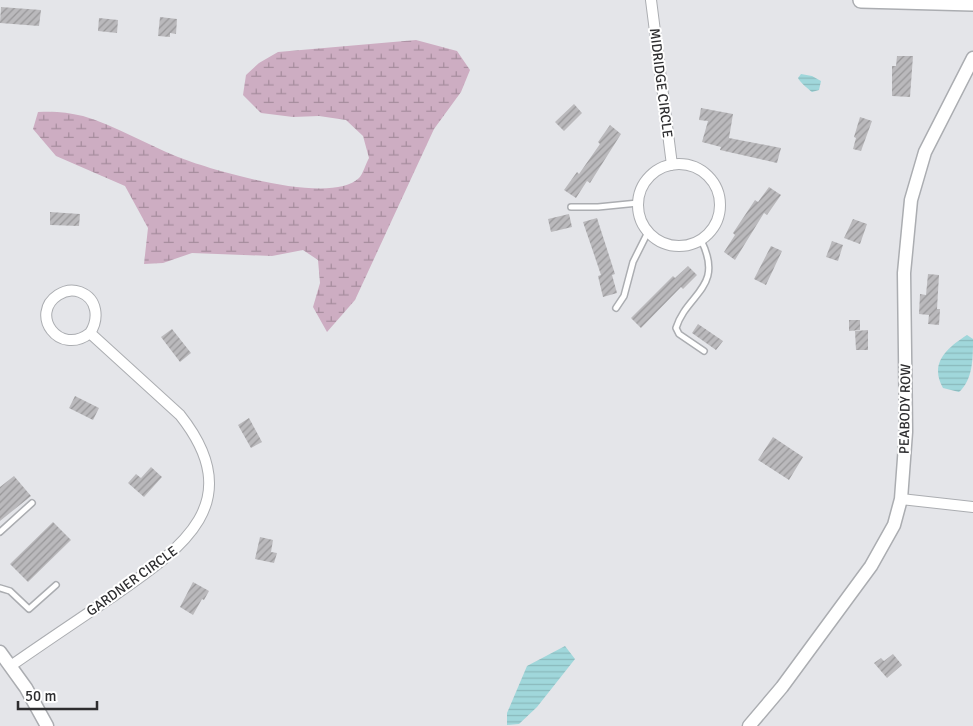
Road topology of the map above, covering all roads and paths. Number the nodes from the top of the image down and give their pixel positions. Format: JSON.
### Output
{"nodes":[{"id":1,"x":651,"y":0,"type":"edge"},
{"id":2,"x":862,"y":0,"type":"edge"},
{"id":3,"x":973,"y":3,"type":"edge"},
{"id":4,"x":973,"y":58,"type":"edge"},
{"id":5,"x":672,"y":165,"type":"junction"},
{"id":6,"x":638,"y":203,"type":"junction"},
{"id":7,"x":571,"y":207,"type":"dead end"},
{"id":8,"x":648,"y":232,"type":"junction"},
{"id":9,"x":700,"y":240,"type":"junction"},
{"id":10,"x":616,"y":308,"type":"dead end"},
{"id":11,"x":90,"y":333,"type":"junction"},
{"id":12,"x":704,"y":351,"type":"dead end"},
{"id":13,"x":901,"y":499,"type":"junction"},
{"id":14,"x":32,"y":503,"type":"dead end"},
{"id":15,"x":973,"y":507,"type":"edge"},
{"id":16,"x":0,"y":532,"type":"edge"},
{"id":17,"x":56,"y":585,"type":"dead end"},
{"id":18,"x":0,"y":588,"type":"edge"},
{"id":19,"x":0,"y":652,"type":"edge"},
{"id":20,"x":12,"y":665,"type":"junction"},
{"id":21,"x":48,"y":726,"type":"edge"},
{"id":22,"x":749,"y":726,"type":"edge"}],
"edges":[{"from":1,"to":5,"type":"street","name":"MIDRIDGE CIRCLE"},
{"from":2,"to":3,"type":"main road"},
{"from":4,"to":13,"type":"street","name":"PEABODY ROW"},
{"from":5,"to":6,"type":"street"},
{"from":5,"to":9,"type":"street"},
{"from":6,"to":7,"type":"lane"},
{"from":6,"to":8,"type":"street"},
{"from":8,"to":9,"type":"street"},
{"from":8,"to":10,"type":"lane"},
{"from":9,"to":12,"type":"lane"},
{"from":11,"to":11,"type":"street"},
{"from":11,"to":20,"type":"street","name":"GARDNER CIRCLE"},
{"from":13,"to":15,"type":"street"},
{"from":13,"to":22,"type":"street","name":"PEABODY ROW"},
{"from":14,"to":16,"type":"lane"},
{"from":17,"to":18,"type":"lane"},
{"from":19,"to":20,"type":"street"},
{"from":20,"to":21,"type":"street"}]}
